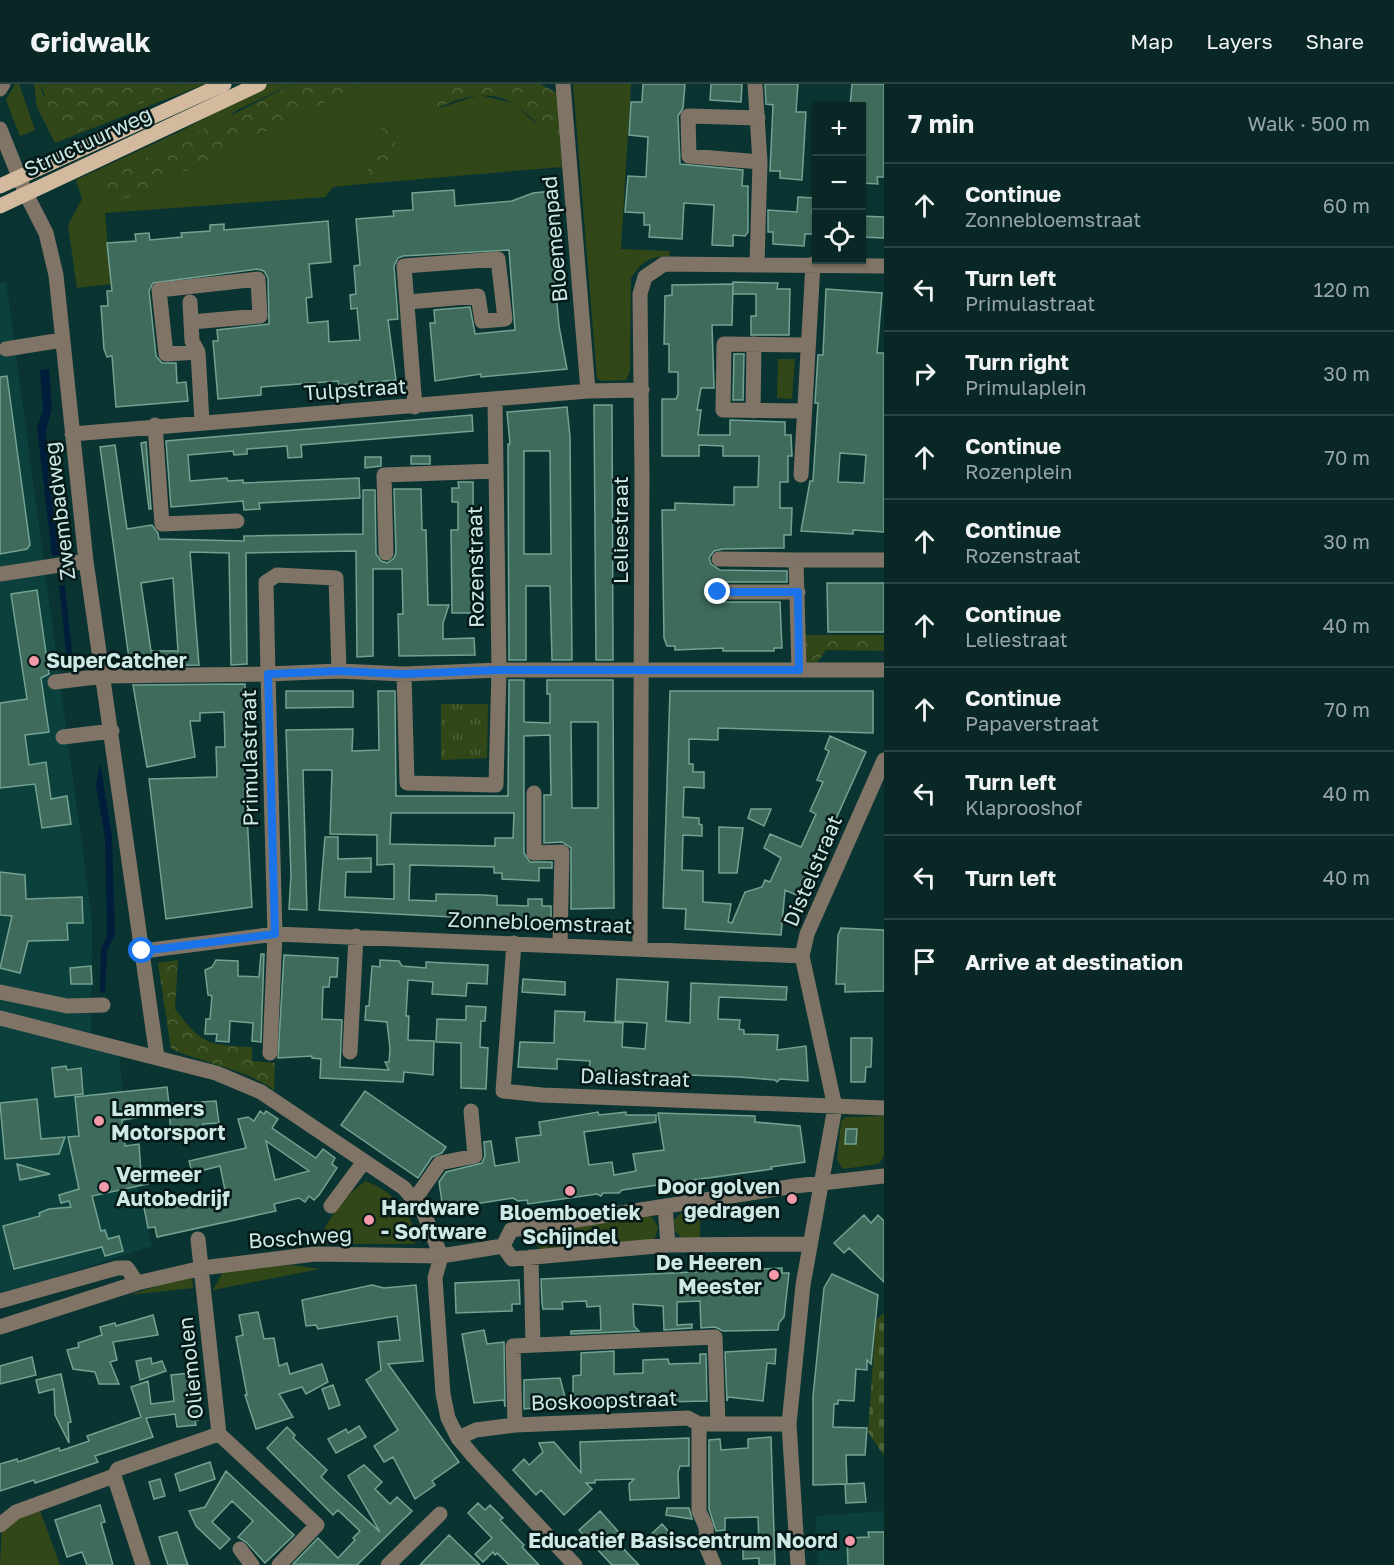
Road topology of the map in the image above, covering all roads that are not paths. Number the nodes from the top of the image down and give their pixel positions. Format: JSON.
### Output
{"nodes":[{"id":1,"x":3,"y":84,"type":"edge"},
{"id":2,"x":224,"y":84,"type":"edge"},
{"id":3,"x":260,"y":84,"type":"edge"},
{"id":4,"x":563,"y":84,"type":"edge"},
{"id":5,"x":755,"y":84,"type":"edge"},
{"id":6,"x":0,"y":89,"type":"edge"},
{"id":7,"x":758,"y":118,"type":"junction"},
{"id":8,"x":0,"y":129,"type":"edge"},
{"id":9,"x":760,"y":162,"type":"junction"},
{"id":10,"x":20,"y":176,"type":"junction"},
{"id":11,"x":0,"y":186,"type":"edge"},
{"id":12,"x":26,"y":194,"type":"junction"},
{"id":13,"x":0,"y":206,"type":"edge"},
{"id":14,"x":813,"y":264,"type":"junction"},
{"id":15,"x":757,"y":265,"type":"junction"},
{"id":16,"x":884,"y":266,"type":"edge"},
{"id":17,"x":190,"y":302,"type":"dead end"},
{"id":18,"x":408,"y":302,"type":"junction"},
{"id":19,"x":191,"y":322,"type":"junction"},
{"id":20,"x":62,"y":340,"type":"junction"},
{"id":21,"x":754,"y":344,"type":"junction"},
{"id":22,"x":807,"y":345,"type":"junction"},
{"id":23,"x":6,"y":349,"type":"dead end"},
{"id":24,"x":198,"y":352,"type":"junction"},
{"id":25,"x":642,"y":390,"type":"junction"},
{"id":26,"x":588,"y":391,"type":"junction"},
{"id":27,"x":495,"y":400,"type":"junction"},
{"id":28,"x":415,"y":407,"type":"junction"},
{"id":29,"x":753,"y":411,"type":"junction"},
{"id":30,"x":804,"y":411,"type":"junction"},
{"id":31,"x":202,"y":422,"type":"junction"},
{"id":32,"x":155,"y":425,"type":"junction"},
{"id":33,"x":72,"y":434,"type":"junction"},
{"id":34,"x":496,"y":471,"type":"junction"},
{"id":35,"x":801,"y":475,"type":"dead end"},
{"id":36,"x":237,"y":521,"type":"dead end"},
{"id":37,"x":386,"y":553,"type":"dead end"},
{"id":38,"x":719,"y":559,"type":"dead end"},
{"id":39,"x":796,"y":560,"type":"junction"},
{"id":40,"x":86,"y":561,"type":"junction"},
{"id":41,"x":884,"y":561,"type":"edge"},
{"id":42,"x":0,"y":574,"type":"edge"},
{"id":43,"x":718,"y":592,"type":"dead end"},
{"id":44,"x":798,"y":592,"type":"junction"},
{"id":45,"x":499,"y":670,"type":"junction"},
{"id":46,"x":641,"y":670,"type":"junction"},
{"id":47,"x":799,"y":670,"type":"junction"},
{"id":48,"x":884,"y":670,"type":"edge"},
{"id":49,"x":339,"y":671,"type":"junction"},
{"id":50,"x":268,"y":674,"type":"junction"},
{"id":51,"x":404,"y":674,"type":"junction"},
{"id":52,"x":104,"y":675,"type":"junction"},
{"id":53,"x":55,"y":682,"type":"dead end"},
{"id":54,"x":112,"y":731,"type":"junction"},
{"id":55,"x":63,"y":737,"type":"dead end"},
{"id":56,"x":884,"y":760,"type":"edge"},
{"id":57,"x":534,"y":793,"type":"dead end"},
{"id":58,"x":275,"y":934,"type":"junction"},
{"id":59,"x":356,"y":936,"type":"junction"},
{"id":60,"x":514,"y":943,"type":"junction"},
{"id":61,"x":560,"y":944,"type":"junction"},
{"id":62,"x":640,"y":948,"type":"junction"},
{"id":63,"x":142,"y":951,"type":"junction"},
{"id":64,"x":802,"y":956,"type":"junction"},
{"id":65,"x":0,"y":993,"type":"edge"},
{"id":66,"x":48,"y":1003,"type":"junction"},
{"id":67,"x":103,"y":1005,"type":"dead end"},
{"id":68,"x":0,"y":1018,"type":"edge"},
{"id":69,"x":57,"y":1032,"type":"junction"},
{"id":70,"x":350,"y":1052,"type":"dead end"},
{"id":71,"x":270,"y":1053,"type":"dead end"},
{"id":72,"x":158,"y":1057,"type":"junction"},
{"id":73,"x":835,"y":1107,"type":"junction"},
{"id":74,"x":884,"y":1108,"type":"edge"},
{"id":75,"x":471,"y":1111,"type":"dead end"},
{"id":76,"x":363,"y":1163,"type":"junction"},
{"id":77,"x":884,"y":1176,"type":"edge"},
{"id":78,"x":821,"y":1185,"type":"junction"},
{"id":79,"x":415,"y":1199,"type":"junction"},
{"id":80,"x":331,"y":1206,"type":"dead end"},
{"id":81,"x":665,"y":1206,"type":"junction"},
{"id":82,"x":198,"y":1239,"type":"dead end"},
{"id":83,"x":809,"y":1244,"type":"junction"},
{"id":84,"x":668,"y":1245,"type":"junction"},
{"id":85,"x":503,"y":1246,"type":"junction"},
{"id":86,"x":441,"y":1256,"type":"junction"},
{"id":87,"x":531,"y":1257,"type":"junction"},
{"id":88,"x":202,"y":1268,"type":"junction"},
{"id":89,"x":137,"y":1283,"type":"junction"},
{"id":90,"x":0,"y":1301,"type":"edge"},
{"id":91,"x":0,"y":1327,"type":"edge"},
{"id":92,"x":533,"y":1345,"type":"junction"},
{"id":93,"x":699,"y":1424,"type":"junction"},
{"id":94,"x":718,"y":1424,"type":"junction"},
{"id":95,"x":789,"y":1424,"type":"junction"},
{"id":96,"x":515,"y":1425,"type":"junction"},
{"id":97,"x":219,"y":1434,"type":"junction"},
{"id":98,"x":458,"y":1438,"type":"junction"},
{"id":99,"x":114,"y":1476,"type":"junction"},
{"id":100,"x":440,"y":1514,"type":"dead end"},
{"id":101,"x":0,"y":1525,"type":"edge"},
{"id":102,"x":240,"y":1550,"type":"dead end"},
{"id":103,"x":142,"y":1565,"type":"edge"},
{"id":104,"x":252,"y":1565,"type":"edge"},
{"id":105,"x":279,"y":1565,"type":"edge"},
{"id":106,"x":388,"y":1565,"type":"edge"},
{"id":107,"x":575,"y":1565,"type":"edge"},
{"id":108,"x":714,"y":1565,"type":"edge"},
{"id":109,"x":798,"y":1565,"type":"edge"}],
"edges":[{"from":1,"to":6,"type":"street"},
{"from":2,"to":10,"type":"main road","name":"Structuurweg"},
{"from":3,"to":12,"type":"main road","name":"Structuurweg"},
{"from":4,"to":26,"type":"street","name":"Bloemenpad"},
{"from":5,"to":7,"type":"street"},
{"from":7,"to":9,"type":"street"},
{"from":7,"to":9,"type":"street"},
{"from":8,"to":10,"type":"street","name":"Zwembadweg"},
{"from":9,"to":15,"type":"street"},
{"from":10,"to":11,"type":"main road","name":"Structuurweg"},
{"from":10,"to":12,"type":"street","name":"Zwembadweg"},
{"from":12,"to":13,"type":"main road","name":"Structuurweg"},
{"from":12,"to":20,"type":"street","name":"Zwembadweg"},
{"from":14,"to":15,"type":"street"},
{"from":14,"to":16,"type":"street"},
{"from":14,"to":22,"type":"street"},
{"from":15,"to":25,"type":"street"},
{"from":17,"to":19,"type":"street"},
{"from":18,"to":18,"type":"street"},
{"from":18,"to":28,"type":"street"},
{"from":19,"to":24,"type":"street"},
{"from":19,"to":24,"type":"street"},
{"from":20,"to":23,"type":"street"},
{"from":20,"to":33,"type":"street","name":"Zwembadweg"},
{"from":21,"to":22,"type":"street"},
{"from":21,"to":29,"type":"street"},
{"from":21,"to":29,"type":"street"},
{"from":22,"to":30,"type":"street"},
{"from":24,"to":31,"type":"street"},
{"from":25,"to":26,"type":"street","name":"Tulpstraat"},
{"from":25,"to":46,"type":"street","name":"Leliestraat"},
{"from":26,"to":27,"type":"street","name":"Tulpstraat"},
{"from":27,"to":28,"type":"street","name":"Tulpstraat"},
{"from":27,"to":34,"type":"street","name":"Rozenstraat"},
{"from":28,"to":31,"type":"street","name":"Tulpstraat"},
{"from":29,"to":30,"type":"street"},
{"from":30,"to":35,"type":"street"},
{"from":31,"to":32,"type":"street","name":"Tulpstraat"},
{"from":32,"to":33,"type":"street","name":"Tulpstraat"},
{"from":32,"to":36,"type":"street"},
{"from":33,"to":40,"type":"street","name":"Zwembadweg"},
{"from":34,"to":37,"type":"street"},
{"from":34,"to":45,"type":"street","name":"Rozenstraat"},
{"from":38,"to":39,"type":"street"},
{"from":39,"to":41,"type":"street"},
{"from":39,"to":44,"type":"street"},
{"from":40,"to":42,"type":"street"},
{"from":40,"to":52,"type":"street","name":"Zwembadweg"},
{"from":43,"to":44,"type":"street"},
{"from":44,"to":47,"type":"street"},
{"from":45,"to":46,"type":"street"},
{"from":45,"to":51,"type":"street"},
{"from":45,"to":51,"type":"street","name":"Rozenstraat"},
{"from":46,"to":47,"type":"street"},
{"from":46,"to":62,"type":"street","name":"Leliestraat"},
{"from":47,"to":48,"type":"street"},
{"from":49,"to":50,"type":"street"},
{"from":49,"to":50,"type":"street"},
{"from":49,"to":51,"type":"street"},
{"from":50,"to":52,"type":"street","name":"Primulastraat"},
{"from":50,"to":58,"type":"street","name":"Primulastraat"},
{"from":52,"to":53,"type":"street"},
{"from":52,"to":54,"type":"street","name":"Zwembadweg"},
{"from":54,"to":55,"type":"street"},
{"from":54,"to":63,"type":"street","name":"Zwembadweg"},
{"from":56,"to":64,"type":"street","name":"Distelstraat"},
{"from":57,"to":61,"type":"street"},
{"from":58,"to":59,"type":"street","name":"Zonnebloemstraat"},
{"from":58,"to":63,"type":"street","name":"Zonnebloemstraat"},
{"from":58,"to":71,"type":"street"},
{"from":59,"to":60,"type":"street","name":"Zonnebloemstraat"},
{"from":59,"to":70,"type":"street"},
{"from":60,"to":61,"type":"street","name":"Zonnebloemstraat"},
{"from":60,"to":73,"type":"street","name":"Daliastraat"},
{"from":61,"to":62,"type":"street","name":"Zonnebloemstraat"},
{"from":62,"to":64,"type":"street","name":"Zonnebloemstraat"},
{"from":63,"to":72,"type":"street","name":"Zwembadweg"},
{"from":64,"to":73,"type":"street","name":"Distelstraat"},
{"from":65,"to":66,"type":"street"},
{"from":66,"to":67,"type":"street"},
{"from":66,"to":69,"type":"street"},
{"from":68,"to":69,"type":"street"},
{"from":69,"to":72,"type":"street"},
{"from":72,"to":76,"type":"street"},
{"from":73,"to":74,"type":"street"},
{"from":73,"to":78,"type":"street"},
{"from":75,"to":79,"type":"street"},
{"from":76,"to":79,"type":"street"},
{"from":76,"to":80,"type":"street"},
{"from":77,"to":78,"type":"street"},
{"from":78,"to":81,"type":"street"},
{"from":78,"to":83,"type":"street"},
{"from":79,"to":86,"type":"street"},
{"from":81,"to":84,"type":"street"},
{"from":81,"to":85,"type":"street"},
{"from":82,"to":88,"type":"street","name":"Oliemolen"},
{"from":83,"to":84,"type":"street"},
{"from":83,"to":95,"type":"street"},
{"from":84,"to":87,"type":"street"},
{"from":85,"to":86,"type":"street","name":"Boschweg"},
{"from":85,"to":87,"type":"street"},
{"from":86,"to":88,"type":"street","name":"Boschweg"},
{"from":86,"to":98,"type":"street"},
{"from":87,"to":92,"type":"street"},
{"from":88,"to":89,"type":"street","name":"Boschweg"},
{"from":88,"to":97,"type":"street","name":"Oliemolen"},
{"from":89,"to":90,"type":"street"},
{"from":89,"to":91,"type":"street","name":"Boschweg"},
{"from":92,"to":94,"type":"street"},
{"from":92,"to":96,"type":"street"},
{"from":93,"to":94,"type":"street","name":"Boskoopstraat"},
{"from":93,"to":96,"type":"street","name":"Boskoopstraat"},
{"from":93,"to":108,"type":"street"},
{"from":94,"to":95,"type":"street","name":"Boskoopstraat"},
{"from":95,"to":109,"type":"street"},
{"from":96,"to":98,"type":"street","name":"Boskoopstraat"},
{"from":97,"to":99,"type":"street","name":"Oliemolen"},
{"from":97,"to":105,"type":"street"},
{"from":98,"to":107,"type":"street"},
{"from":99,"to":101,"type":"street","name":"Oliemolen"},
{"from":99,"to":103,"type":"street"},
{"from":100,"to":106,"type":"street"},
{"from":102,"to":104,"type":"street"}]}
